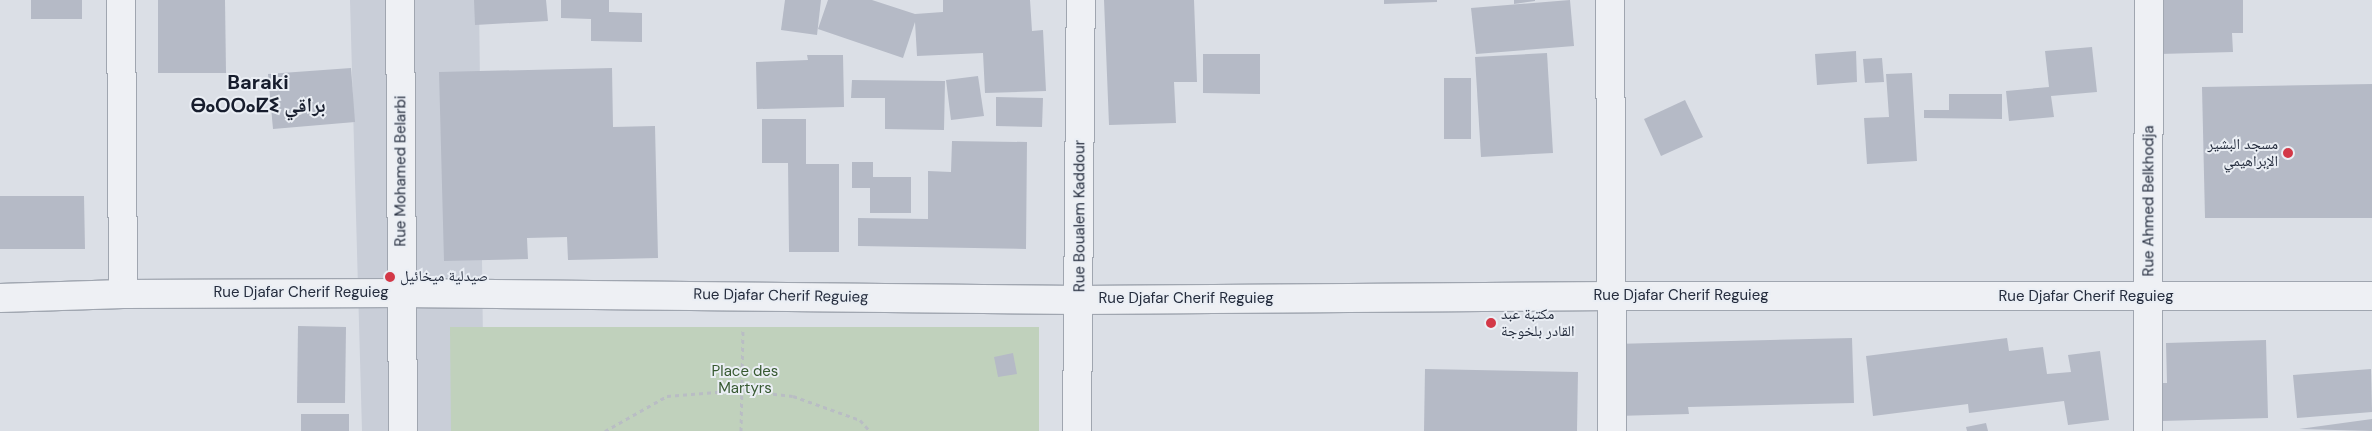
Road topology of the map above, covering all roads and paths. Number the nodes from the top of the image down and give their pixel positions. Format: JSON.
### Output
{"nodes":[{"id":1,"x":121,"y":0,"type":"edge"},
{"id":2,"x":400,"y":0,"type":"edge"},
{"id":3,"x":1081,"y":0,"type":"edge"},
{"id":4,"x":1610,"y":0,"type":"edge"},
{"id":5,"x":2150,"y":0,"type":"edge"},
{"id":6,"x":402,"y":293,"type":"junction"},
{"id":7,"x":123,"y":294,"type":"junction"},
{"id":8,"x":1610,"y":296,"type":"junction"},
{"id":9,"x":2372,"y":296,"type":"edge"},
{"id":10,"x":2149,"y":297,"type":"junction"},
{"id":11,"x":0,"y":298,"type":"edge"},
{"id":12,"x":1079,"y":300,"type":"junction"},
{"id":13,"x":743,"y":328,"type":"dead end"},
{"id":14,"x":741,"y":390,"type":"junction"},
{"id":15,"x":403,"y":431,"type":"edge"},
{"id":16,"x":605,"y":431,"type":"edge"},
{"id":17,"x":741,"y":431,"type":"edge"},
{"id":18,"x":870,"y":431,"type":"edge"},
{"id":19,"x":1077,"y":431,"type":"edge"},
{"id":20,"x":1612,"y":431,"type":"edge"},
{"id":21,"x":2148,"y":431,"type":"edge"}],
"edges":[{"from":1,"to":7,"type":"street"},
{"from":2,"to":6,"type":"street","name":"Rue Mohamed Belarbi"},
{"from":3,"to":12,"type":"street","name":"Rue Boualem Kaddour"},
{"from":4,"to":8,"type":"street"},
{"from":5,"to":10,"type":"street","name":"Rue Ahmed Belkhodja"},
{"from":6,"to":7,"type":"street","name":"Rue Djafar Cherif Reguieg"},
{"from":6,"to":12,"type":"street","name":"Rue Djafar Cherif Reguieg"},
{"from":6,"to":15,"type":"street","name":"Rue Mohamed Belarbi"},
{"from":7,"to":11,"type":"street","name":"Rue Djafar Cherif Reguieg"},
{"from":8,"to":10,"type":"street","name":"Rue Djafar Cherif Reguieg"},
{"from":8,"to":12,"type":"street","name":"Rue Djafar Cherif Reguieg"},
{"from":8,"to":20,"type":"street"},
{"from":9,"to":10,"type":"street","name":"Rue Djafar Cherif Reguieg"},
{"from":10,"to":21,"type":"street","name":"Rue Ahmed Belkhodja"},
{"from":12,"to":19,"type":"street","name":"Rue Boualem Kaddour"},
{"from":13,"to":14,"type":"path"},
{"from":14,"to":16,"type":"path"},
{"from":14,"to":17,"type":"path"},
{"from":14,"to":18,"type":"path"}]}
